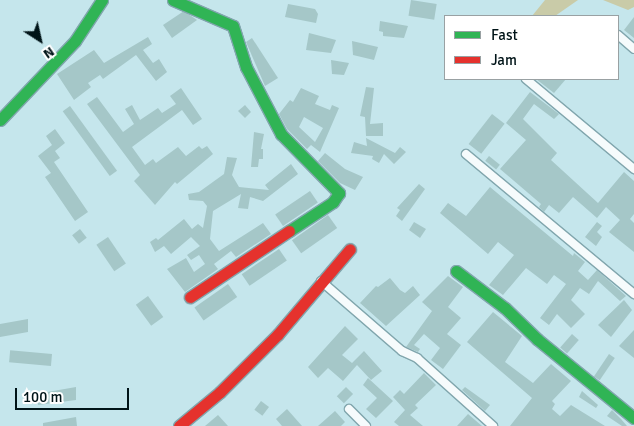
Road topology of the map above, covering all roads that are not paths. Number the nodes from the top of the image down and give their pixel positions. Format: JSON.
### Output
{"nodes":[{"id":1,"x":102,"y":0,"type":"edge"},
{"id":2,"x":173,"y":0,"type":"edge"},
{"id":3,"x":619,"y":36,"type":"edge"},
{"id":4,"x":634,"y":49,"type":"edge"},
{"id":5,"x":527,"y":80,"type":"edge"},
{"id":6,"x":0,"y":120,"type":"edge"},
{"id":7,"x":466,"y":154,"type":"dead end"},
{"id":8,"x":634,"y":169,"type":"edge"},
{"id":9,"x":350,"y":249,"type":"dead end"},
{"id":10,"x":456,"y":271,"type":"dead end"},
{"id":11,"x":321,"y":281,"type":"junction"},
{"id":12,"x":634,"y":294,"type":"edge"},
{"id":13,"x":190,"y":297,"type":"dead end"},
{"id":14,"x":349,"y":410,"type":"dead end"},
{"id":15,"x":634,"y":418,"type":"edge"},
{"id":16,"x":179,"y":426,"type":"edge"},
{"id":17,"x":366,"y":426,"type":"edge"},
{"id":18,"x":493,"y":426,"type":"edge"}],
"edges":[{"from":1,"to":6,"type":"street"},
{"from":2,"to":13,"type":"street"},
{"from":3,"to":4,"type":"street"},
{"from":5,"to":8,"type":"street"},
{"from":7,"to":12,"type":"street"},
{"from":9,"to":11,"type":"street"},
{"from":10,"to":15,"type":"street"},
{"from":11,"to":16,"type":"street"},
{"from":11,"to":18,"type":"street"},
{"from":14,"to":17,"type":"street"}]}
